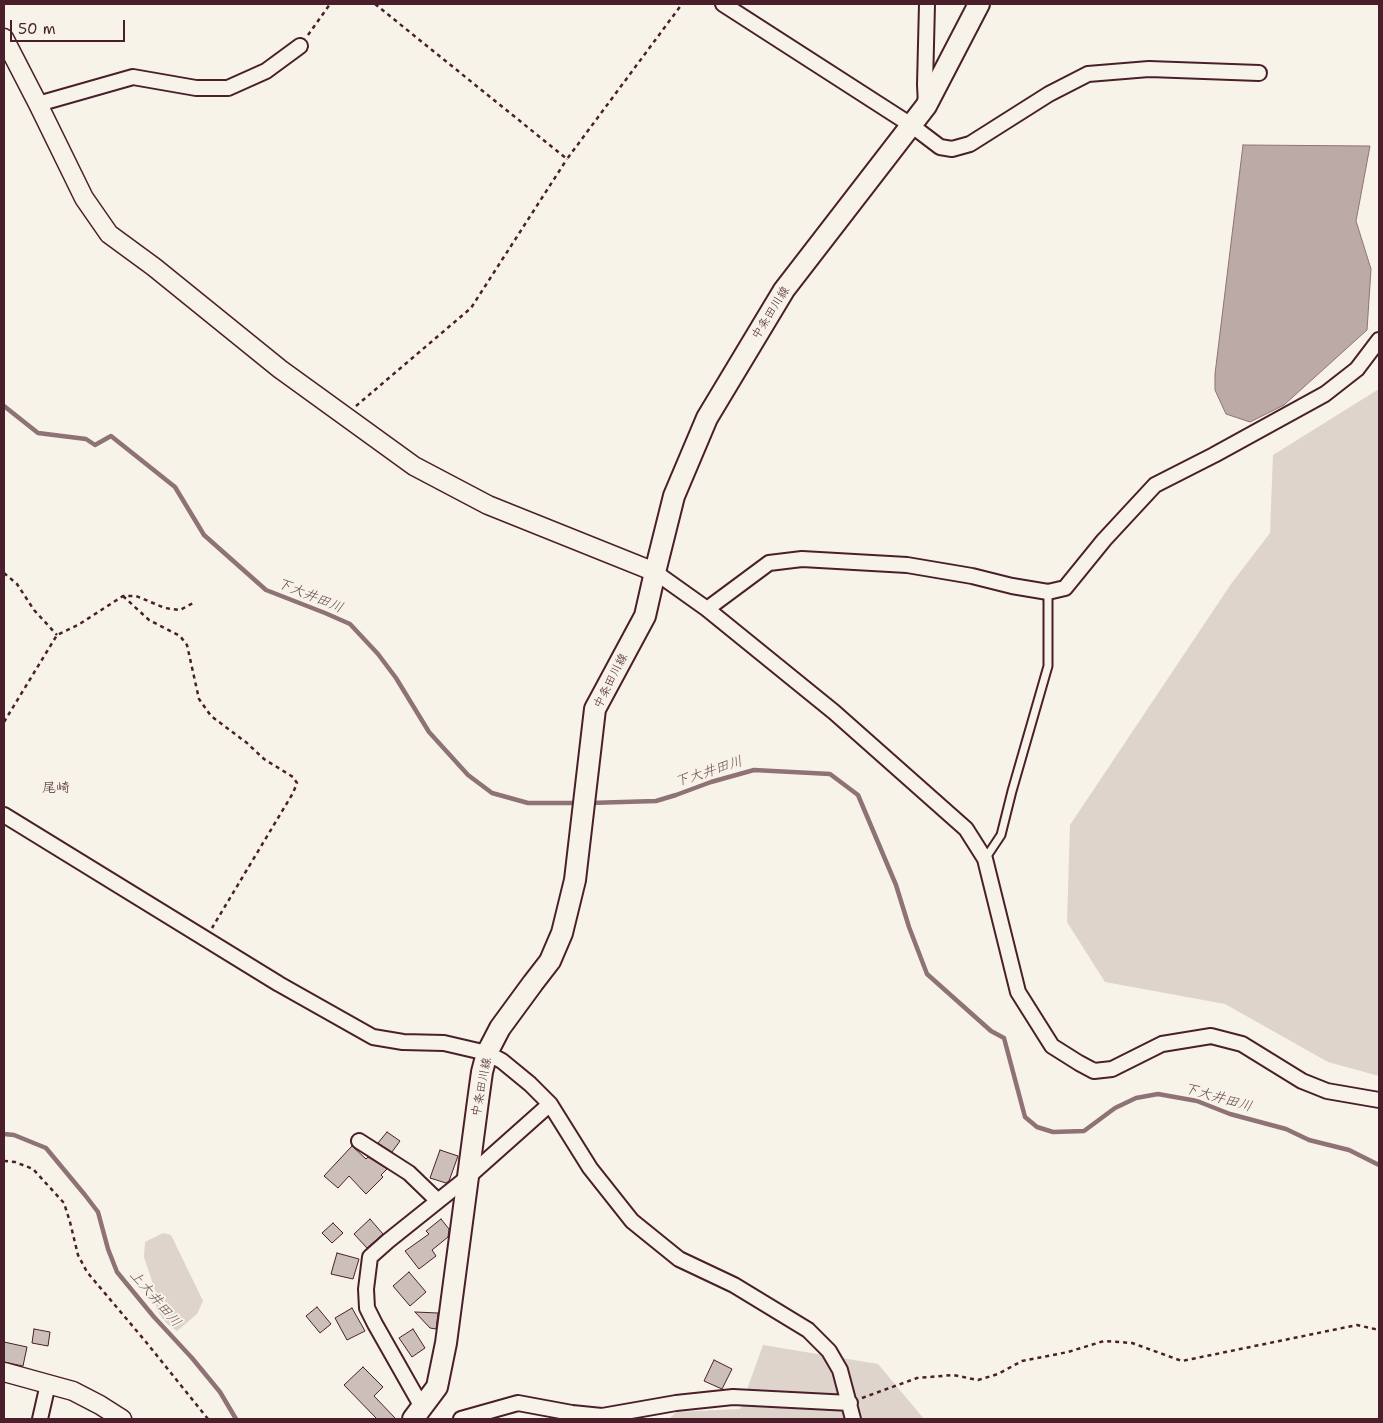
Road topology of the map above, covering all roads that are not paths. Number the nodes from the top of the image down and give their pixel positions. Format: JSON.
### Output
{"nodes":[{"id":1,"x":723,"y":4,"type":"edge"},
{"id":2,"x":926,"y":4,"type":"edge"},
{"id":3,"x":979,"y":4,"type":"edge"},
{"id":4,"x":4,"y":38,"type":"edge"},
{"id":5,"x":300,"y":46,"type":"road end"},
{"id":6,"x":1259,"y":73,"type":"dead end"},
{"id":7,"x":38,"y":104,"type":"junction"},
{"id":8,"x":926,"y":106,"type":"junction"},
{"id":9,"x":911,"y":125,"type":"junction"},
{"id":10,"x":1379,"y":340,"type":"edge"},
{"id":11,"x":654,"y":572,"type":"junction"},
{"id":12,"x":1048,"y":592,"type":"junction"},
{"id":13,"x":707,"y":609,"type":"junction"},
{"id":14,"x":4,"y":815,"type":"edge"},
{"id":15,"x":985,"y":859,"type":"junction"},
{"id":16,"x":487,"y":1053,"type":"junction"},
{"id":17,"x":1379,"y":1100,"type":"edge"},
{"id":18,"x":550,"y":1104,"type":"junction"},
{"id":19,"x":359,"y":1141,"type":"dead end"},
{"id":20,"x":468,"y":1177,"type":"junction"},
{"id":21,"x":438,"y":1201,"type":"junction"},
{"id":22,"x":4,"y":1372,"type":"edge"},
{"id":23,"x":48,"y":1384,"type":"junction"},
{"id":24,"x":850,"y":1403,"type":"junction"},
{"id":25,"x":417,"y":1413,"type":"edge"},
{"id":26,"x":40,"y":1419,"type":"edge"},
{"id":27,"x":122,"y":1419,"type":"edge"},
{"id":28,"x":461,"y":1419,"type":"edge"},
{"id":29,"x":853,"y":1419,"type":"edge"}],
"edges":[{"from":1,"to":9,"type":"street"},
{"from":2,"to":8,"type":"street"},
{"from":3,"to":8,"type":"main road","name":"中条田川線"},
{"from":4,"to":7,"type":"street"},
{"from":5,"to":7,"type":"street"},
{"from":6,"to":9,"type":"street"},
{"from":7,"to":11,"type":"street"},
{"from":8,"to":9,"type":"main road","name":"中条田川線"},
{"from":9,"to":11,"type":"main road","name":"中条田川線"},
{"from":10,"to":12,"type":"street"},
{"from":11,"to":13,"type":"street"},
{"from":11,"to":16,"type":"main road","name":"中条田川線"},
{"from":12,"to":13,"type":"street"},
{"from":12,"to":15,"type":"lane"},
{"from":13,"to":15,"type":"street"},
{"from":14,"to":16,"type":"street"},
{"from":15,"to":17,"type":"street"},
{"from":16,"to":18,"type":"street"},
{"from":16,"to":20,"type":"main road","name":"中条田川線"},
{"from":18,"to":20,"type":"street"},
{"from":18,"to":24,"type":"street"},
{"from":19,"to":21,"type":"street"},
{"from":20,"to":21,"type":"street"},
{"from":20,"to":25,"type":"main road","name":"中条田川線"},
{"from":21,"to":25,"type":"street"},
{"from":22,"to":23,"type":"street"},
{"from":23,"to":26,"type":"street"},
{"from":23,"to":27,"type":"street"},
{"from":24,"to":28,"type":"street"},
{"from":24,"to":29,"type":"street"}]}
